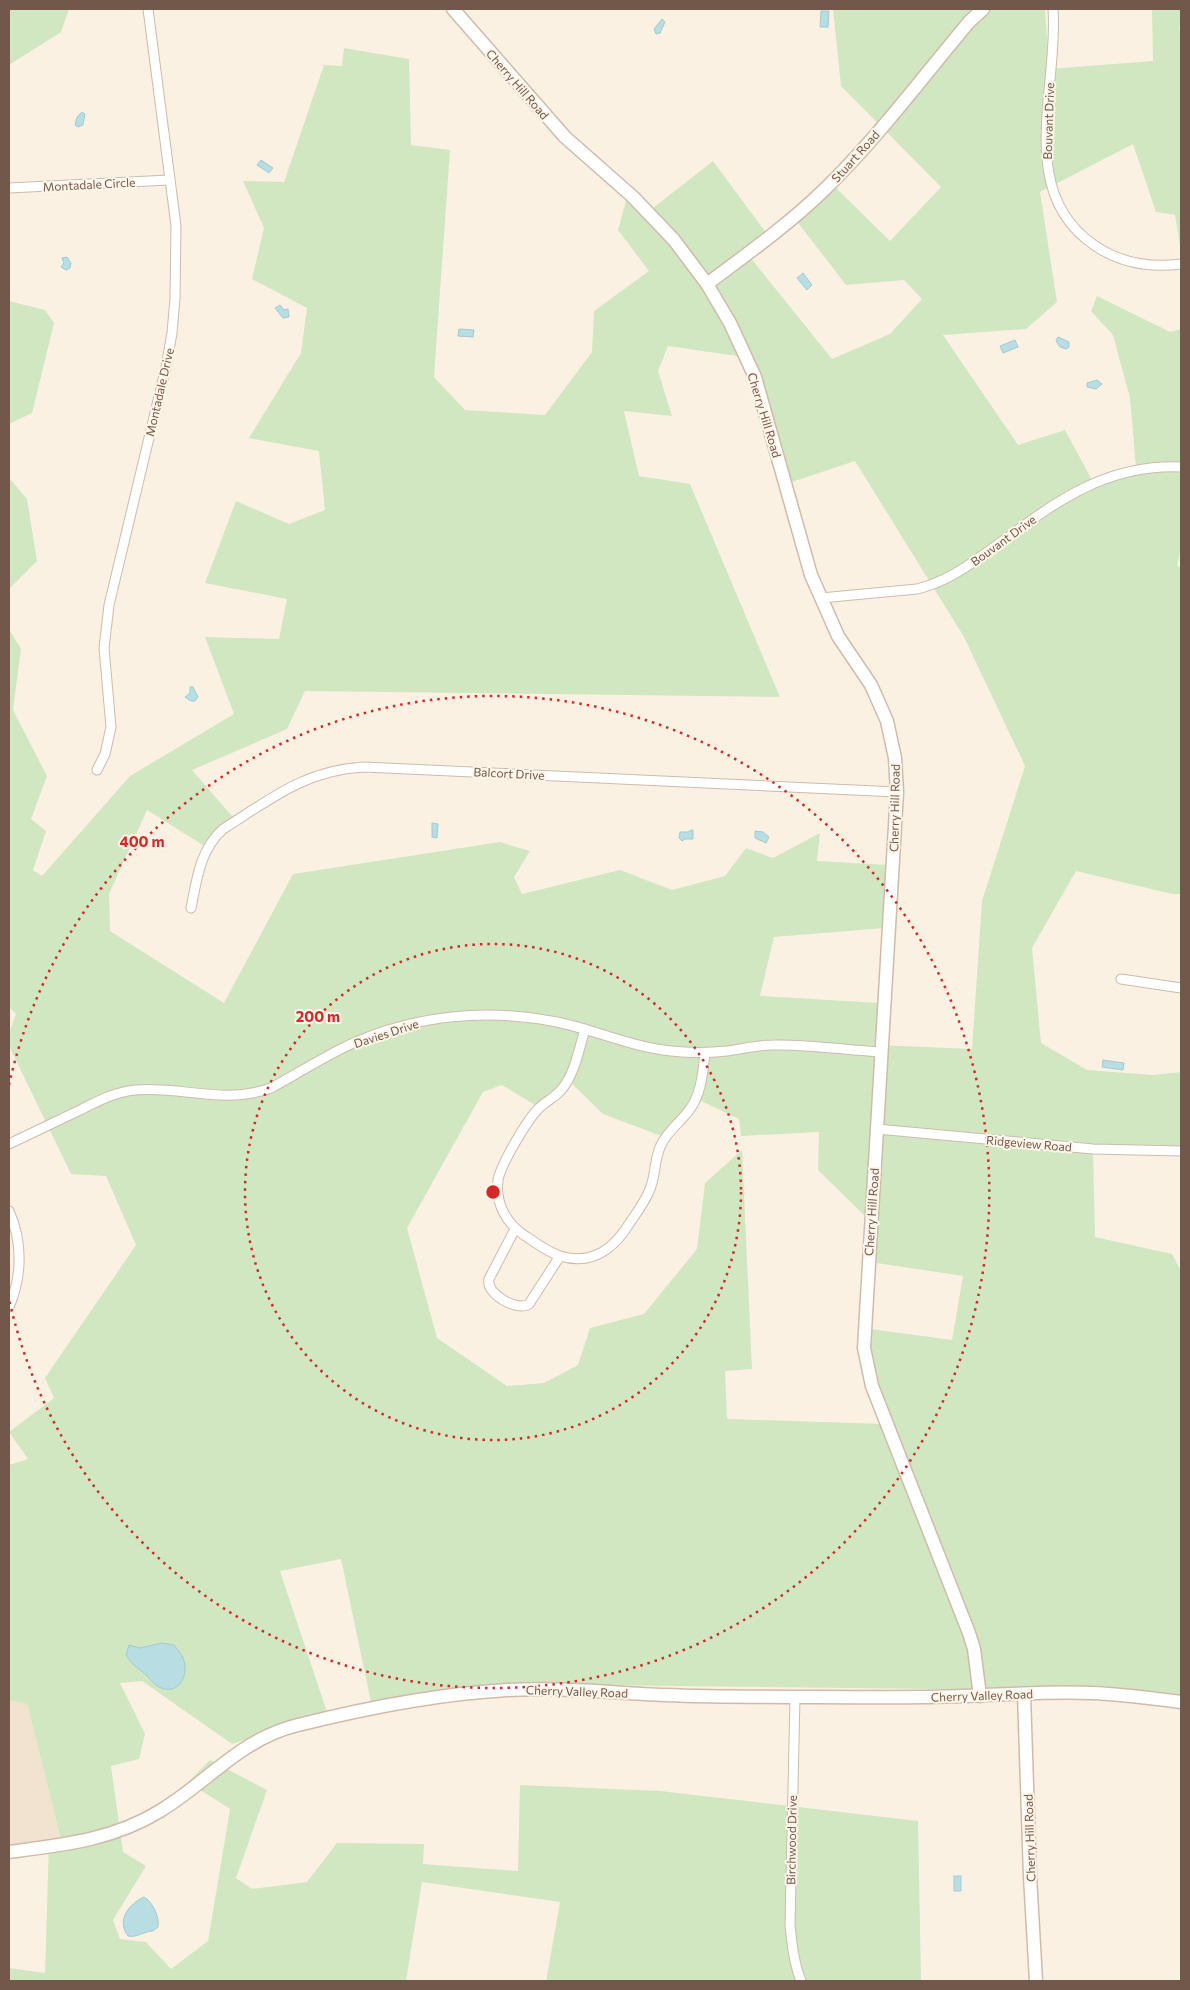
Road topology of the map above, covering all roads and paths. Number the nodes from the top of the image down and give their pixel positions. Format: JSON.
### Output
{"nodes":[{"id":1,"x":148,"y":9,"type":"edge"},
{"id":2,"x":453,"y":9,"type":"edge"},
{"id":3,"x":983,"y":9,"type":"edge"},
{"id":4,"x":1053,"y":9,"type":"edge"},
{"id":5,"x":169,"y":180,"type":"junction"},
{"id":6,"x":9,"y":188,"type":"edge"},
{"id":7,"x":1181,"y":264,"type":"edge"},
{"id":8,"x":708,"y":284,"type":"junction"},
{"id":9,"x":1181,"y":467,"type":"edge"},
{"id":10,"x":821,"y":598,"type":"junction"},
{"id":11,"x":97,"y":770,"type":"dead end"},
{"id":12,"x":897,"y":792,"type":"junction"},
{"id":13,"x":191,"y":908,"type":"dead end"},
{"id":14,"x":1121,"y":979,"type":"dead end"},
{"id":15,"x":1181,"y":988,"type":"edge"},
{"id":16,"x":585,"y":1029,"type":"junction"},
{"id":17,"x":881,"y":1052,"type":"junction"},
{"id":18,"x":706,"y":1053,"type":"junction"},
{"id":19,"x":877,"y":1129,"type":"junction"},
{"id":20,"x":9,"y":1144,"type":"edge"},
{"id":21,"x":1181,"y":1151,"type":"edge"},
{"id":22,"x":9,"y":1211,"type":"edge"},
{"id":23,"x":515,"y":1229,"type":"junction"},
{"id":24,"x":560,"y":1256,"type":"junction"},
{"id":25,"x":9,"y":1307,"type":"edge"},
{"id":26,"x":1024,"y":1694,"type":"junction"},
{"id":27,"x":980,"y":1696,"type":"junction"},
{"id":28,"x":795,"y":1697,"type":"junction"},
{"id":29,"x":1181,"y":1702,"type":"edge"},
{"id":30,"x":9,"y":1852,"type":"edge"},
{"id":31,"x":801,"y":1981,"type":"edge"},
{"id":32,"x":1036,"y":1981,"type":"edge"}],
"edges":[{"from":1,"to":5,"type":"street","name":"Montadale Drive"},
{"from":2,"to":8,"type":"street","name":"Cherry Hill Road"},
{"from":3,"to":8,"type":"street","name":"Stuart Road"},
{"from":4,"to":7,"type":"street","name":"Bouvant Drive"},
{"from":5,"to":6,"type":"street","name":"Montadale Circle"},
{"from":5,"to":11,"type":"street","name":"Montadale Drive"},
{"from":8,"to":10,"type":"street","name":"Cherry Hill Road"},
{"from":9,"to":10,"type":"street","name":"Bouvant Drive"},
{"from":10,"to":12,"type":"street","name":"Cherry Hill Road"},
{"from":12,"to":13,"type":"street","name":"Balcort Drive"},
{"from":12,"to":17,"type":"street","name":"Cherry Hill Road"},
{"from":14,"to":15,"type":"street"},
{"from":16,"to":18,"type":"street","name":"Davies Drive"},
{"from":16,"to":20,"type":"street","name":"Davies Drive"},
{"from":16,"to":23,"type":"street"},
{"from":17,"to":18,"type":"street","name":"Davies Drive"},
{"from":17,"to":19,"type":"street","name":"Cherry Hill Road"},
{"from":18,"to":24,"type":"street"},
{"from":19,"to":21,"type":"street","name":"Ridgeview Road"},
{"from":19,"to":27,"type":"street","name":"Cherry Hill Road"},
{"from":22,"to":25,"type":"street"},
{"from":23,"to":24,"type":"street"},
{"from":23,"to":24,"type":"street"},
{"from":26,"to":27,"type":"street","name":"Cherry Valley Road"},
{"from":26,"to":29,"type":"street","name":"Cherry Valley Road"},
{"from":26,"to":32,"type":"street","name":"Cherry Hill Road"},
{"from":27,"to":28,"type":"street","name":"Cherry Valley Road"},
{"from":28,"to":30,"type":"street","name":"Cherry Valley Road"},
{"from":28,"to":31,"type":"street","name":"Birchwood Drive"}]}
